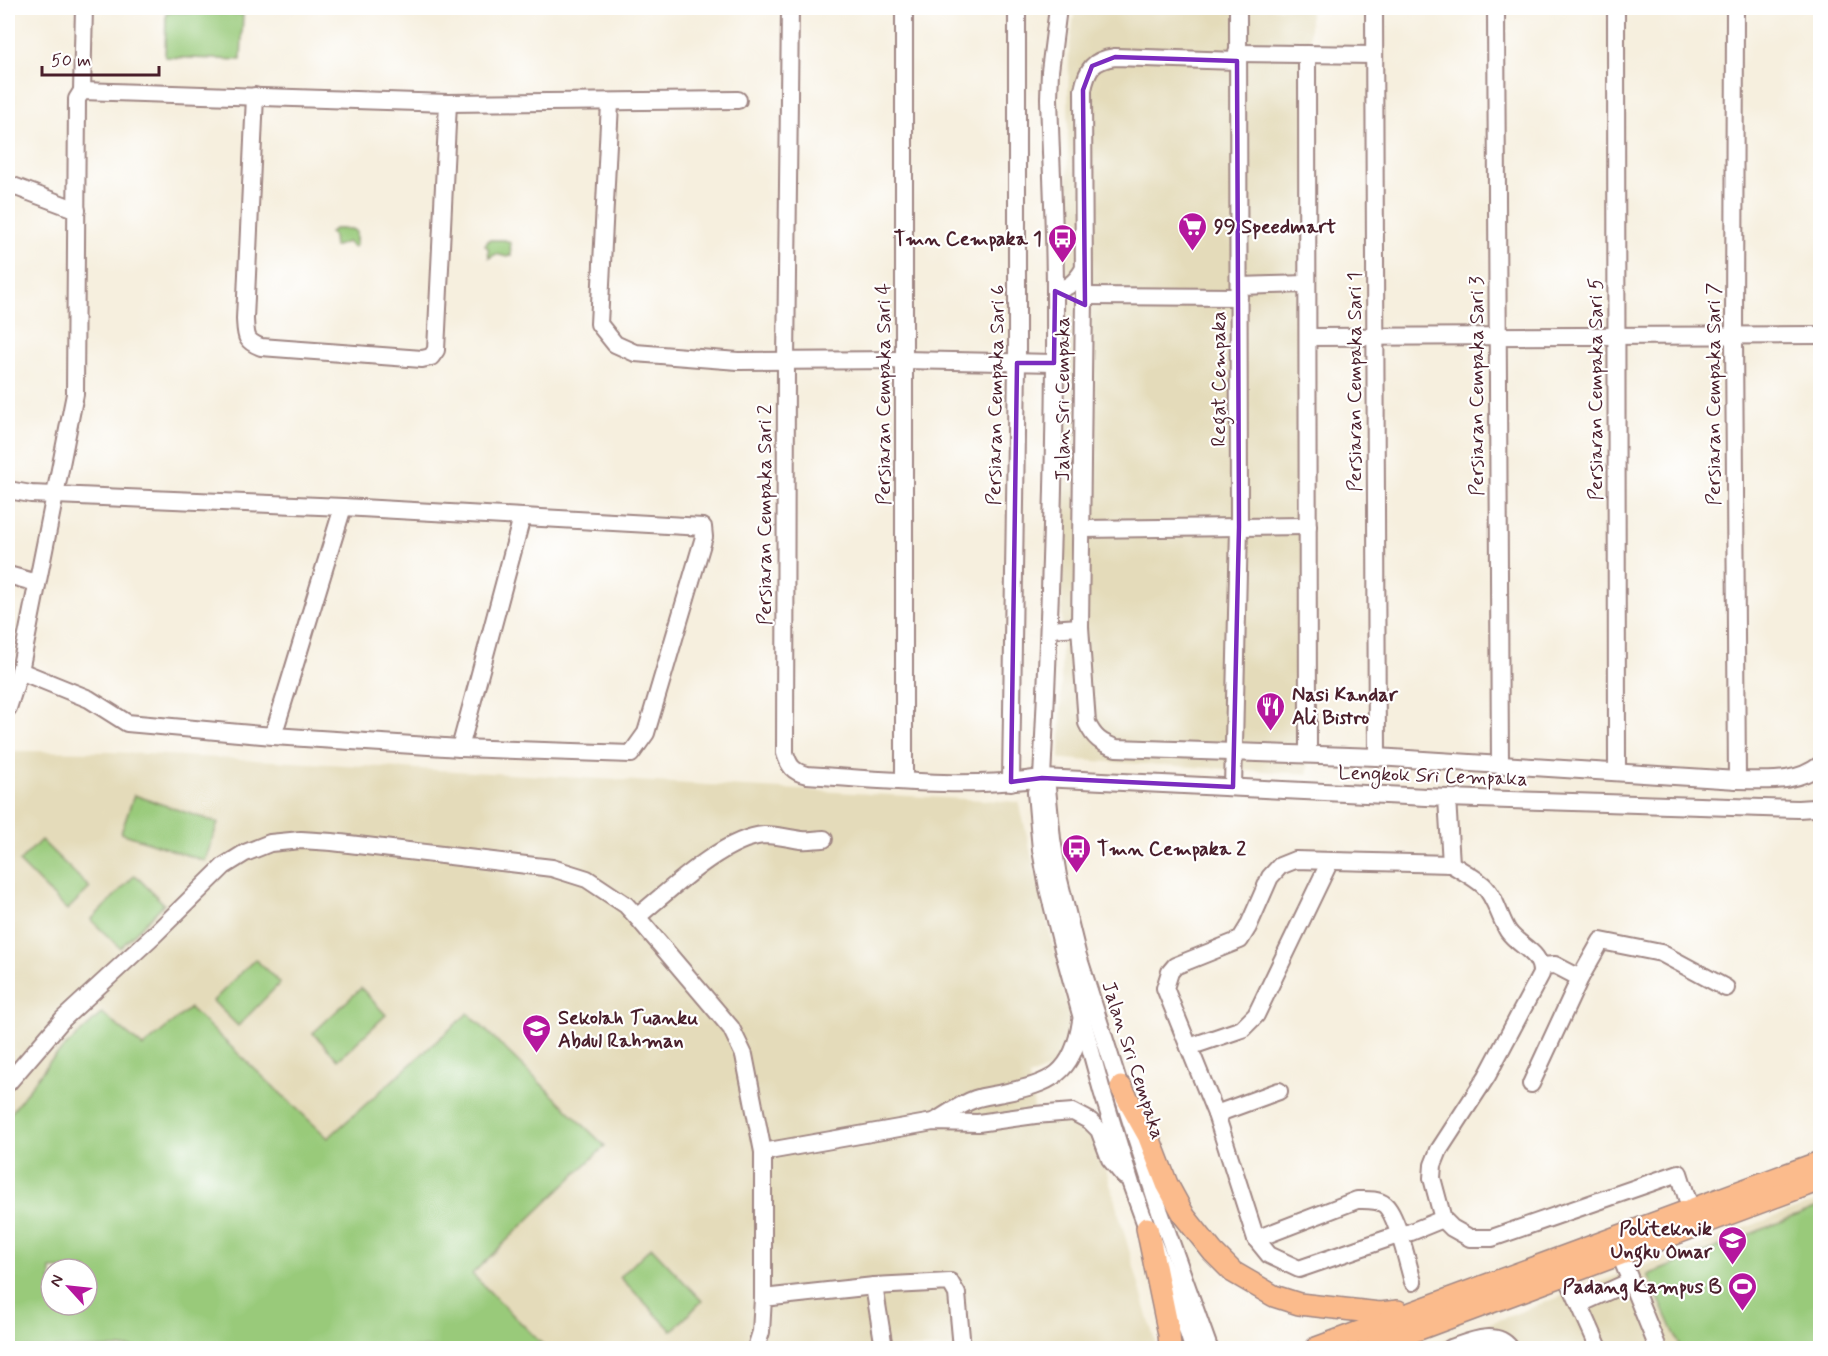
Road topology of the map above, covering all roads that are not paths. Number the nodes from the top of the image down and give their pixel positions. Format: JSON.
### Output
{"nodes":[{"id":1,"x":84,"y":8,"type":"edge"},
{"id":2,"x":790,"y":8,"type":"edge"},
{"id":3,"x":904,"y":8,"type":"edge"},
{"id":4,"x":1017,"y":8,"type":"edge"},
{"id":5,"x":1058,"y":8,"type":"edge"},
{"id":6,"x":1238,"y":8,"type":"edge"},
{"id":7,"x":1374,"y":8,"type":"edge"},
{"id":8,"x":1496,"y":8,"type":"edge"},
{"id":9,"x":1616,"y":8,"type":"edge"},
{"id":10,"x":1735,"y":8,"type":"edge"},
{"id":11,"x":1307,"y":54,"type":"junction"},
{"id":12,"x":1374,"y":55,"type":"junction"},
{"id":13,"x":1237,"y":57,"type":"junction"},
{"id":14,"x":82,"y":91,"type":"junction"},
{"id":15,"x":255,"y":96,"type":"junction"},
{"id":16,"x":738,"y":100,"type":"dead end"},
{"id":17,"x":447,"y":103,"type":"junction"},
{"id":18,"x":610,"y":103,"type":"junction"},
{"id":19,"x":8,"y":184,"type":"edge"},
{"id":20,"x":77,"y":210,"type":"junction"},
{"id":21,"x":1083,"y":270,"type":"junction"},
{"id":22,"x":1308,"y":284,"type":"junction"},
{"id":23,"x":1055,"y":291,"type":"junction"},
{"id":24,"x":1240,"y":291,"type":"junction"},
{"id":25,"x":1084,"y":296,"type":"junction"},
{"id":26,"x":1083,"y":316,"type":"junction"},
{"id":27,"x":1821,"y":335,"type":"edge"},
{"id":28,"x":1375,"y":336,"type":"junction"},
{"id":29,"x":1496,"y":336,"type":"junction"},
{"id":30,"x":1615,"y":336,"type":"junction"},
{"id":31,"x":1734,"y":336,"type":"junction"},
{"id":32,"x":1308,"y":337,"type":"junction"},
{"id":33,"x":904,"y":360,"type":"junction"},
{"id":34,"x":786,"y":361,"type":"junction"},
{"id":35,"x":1017,"y":363,"type":"junction"},
{"id":36,"x":1054,"y":363,"type":"junction"},
{"id":37,"x":8,"y":490,"type":"edge"},
{"id":38,"x":55,"y":495,"type":"junction"},
{"id":39,"x":343,"y":507,"type":"junction"},
{"id":40,"x":522,"y":517,"type":"junction"},
{"id":41,"x":1308,"y":526,"type":"junction"},
{"id":42,"x":1239,"y":527,"type":"junction"},
{"id":43,"x":1082,"y":529,"type":"junction"},
{"id":44,"x":8,"y":575,"type":"edge"},
{"id":45,"x":37,"y":583,"type":"junction"},
{"id":46,"x":1080,"y":627,"type":"junction"},
{"id":47,"x":1049,"y":629,"type":"junction"},
{"id":48,"x":20,"y":671,"type":"junction"},
{"id":49,"x":8,"y":708,"type":"edge"},
{"id":50,"x":273,"y":736,"type":"junction"},
{"id":51,"x":460,"y":748,"type":"junction"},
{"id":52,"x":1235,"y":751,"type":"junction"},
{"id":53,"x":1308,"y":754,"type":"junction"},
{"id":54,"x":1377,"y":757,"type":"junction"},
{"id":55,"x":1500,"y":765,"type":"junction"},
{"id":56,"x":1821,"y":765,"type":"edge"},
{"id":57,"x":1617,"y":771,"type":"junction"},
{"id":58,"x":1042,"y":778,"type":"junction"},
{"id":59,"x":1737,"y":780,"type":"junction"},
{"id":60,"x":904,"y":781,"type":"junction"},
{"id":61,"x":1011,"y":783,"type":"junction"},
{"id":62,"x":1233,"y":787,"type":"junction"},
{"id":63,"x":1447,"y":798,"type":"junction"},
{"id":64,"x":1821,"y":804,"type":"edge"},
{"id":65,"x":824,"y":839,"type":"dead end"},
{"id":66,"x":1330,"y":861,"type":"junction"},
{"id":67,"x":1451,"y":864,"type":"junction"},
{"id":68,"x":637,"y":917,"type":"junction"},
{"id":69,"x":1541,"y":966,"type":"junction"},
{"id":70,"x":1580,"y":978,"type":"junction"},
{"id":71,"x":1726,"y":988,"type":"dead end"},
{"id":72,"x":1082,"y":1016,"type":"junction"},
{"id":73,"x":1189,"y":1047,"type":"junction"},
{"id":74,"x":8,"y":1083,"type":"edge"},
{"id":75,"x":1530,"y":1084,"type":"dead end"},
{"id":76,"x":1121,"y":1087,"type":"junction"},
{"id":77,"x":1279,"y":1091,"type":"dead end"},
{"id":78,"x":1216,"y":1114,"type":"junction"},
{"id":79,"x":933,"y":1122,"type":"junction"},
{"id":80,"x":763,"y":1152,"type":"junction"},
{"id":81,"x":1821,"y":1162,"type":"edge"},
{"id":82,"x":1821,"y":1180,"type":"edge"},
{"id":83,"x":1131,"y":1184,"type":"junction"},
{"id":84,"x":1694,"y":1218,"type":"junction"},
{"id":85,"x":1443,"y":1219,"type":"junction"},
{"id":86,"x":1147,"y":1228,"type":"junction"},
{"id":87,"x":1398,"y":1235,"type":"junction"},
{"id":88,"x":1256,"y":1239,"type":"junction"},
{"id":89,"x":1617,"y":1246,"type":"junction"},
{"id":90,"x":1563,"y":1266,"type":"junction"},
{"id":91,"x":1631,"y":1281,"type":"junction"},
{"id":92,"x":1413,"y":1282,"type":"dead end"},
{"id":93,"x":874,"y":1286,"type":"junction"},
{"id":94,"x":763,"y":1298,"type":"junction"},
{"id":95,"x":1580,"y":1304,"type":"junction"},
{"id":96,"x":1427,"y":1307,"type":"junction"},
{"id":97,"x":1504,"y":1347,"type":"edge"},
{"id":98,"x":756,"y":1348,"type":"edge"},
{"id":99,"x":884,"y":1348,"type":"edge"},
{"id":100,"x":962,"y":1348,"type":"edge"},
{"id":101,"x":1170,"y":1348,"type":"edge"},
{"id":102,"x":1193,"y":1348,"type":"edge"},
{"id":103,"x":1209,"y":1348,"type":"edge"},
{"id":104,"x":1316,"y":1348,"type":"edge"},
{"id":105,"x":1368,"y":1348,"type":"edge"},
{"id":106,"x":1451,"y":1348,"type":"edge"},
{"id":107,"x":1599,"y":1348,"type":"edge"},
{"id":108,"x":1658,"y":1348,"type":"edge"}],
"edges":[{"from":1,"to":14,"type":"street"},
{"from":2,"to":34,"type":"street","name":"Persiaran Cempaka Sari 2"},
{"from":3,"to":33,"type":"street","name":"Persiaran Cempaka Sari 4"},
{"from":4,"to":35,"type":"street","name":"Persiaran Cempaka Sari 6"},
{"from":5,"to":23,"type":"street","name":"Jalan Sri Cempaka"},
{"from":6,"to":13,"type":"street","name":"Regat Cempaka"},
{"from":7,"to":12,"type":"street","name":"Persiaran Cempaka Sari 1"},
{"from":8,"to":29,"type":"street","name":"Persiaran Cempaka Sari 3"},
{"from":9,"to":30,"type":"street","name":"Persiaran Cempaka Sari 5"},
{"from":10,"to":31,"type":"street","name":"Persiaran Cempaka Sari 7"},
{"from":11,"to":12,"type":"street","name":"Jalan Sri Cempaka"},
{"from":11,"to":13,"type":"street","name":"Jalan Sri Cempaka"},
{"from":11,"to":22,"type":"street"},
{"from":12,"to":28,"type":"street","name":"Persiaran Cempaka Sari 1"},
{"from":13,"to":21,"type":"street","name":"Jalan Sri Cempaka"},
{"from":13,"to":24,"type":"street","name":"Regat Cempaka"},
{"from":14,"to":15,"type":"street"},
{"from":14,"to":20,"type":"street"},
{"from":15,"to":17,"type":"street"},
{"from":15,"to":17,"type":"street"},
{"from":16,"to":18,"type":"street"},
{"from":17,"to":18,"type":"street"},
{"from":18,"to":34,"type":"street"},
{"from":19,"to":20,"type":"street"},
{"from":20,"to":38,"type":"street"},
{"from":21,"to":23,"type":"street"},
{"from":21,"to":25,"type":"street","name":"Jalan Sri Cempaka"},
{"from":22,"to":24,"type":"street"},
{"from":22,"to":32,"type":"street"},
{"from":23,"to":26,"type":"street"},
{"from":23,"to":36,"type":"street","name":"Jalan Sri Cempaka"},
{"from":24,"to":25,"type":"street"},
{"from":24,"to":42,"type":"street","name":"Regat Cempaka"},
{"from":25,"to":26,"type":"street","name":"Jalan Sri Cempaka"},
{"from":26,"to":43,"type":"street","name":"Jalan Sri Cempaka"},
{"from":27,"to":31,"type":"street"},
{"from":28,"to":29,"type":"street"},
{"from":28,"to":32,"type":"street"},
{"from":28,"to":54,"type":"street","name":"Persiaran Cempaka Sari 1"},
{"from":29,"to":30,"type":"street"},
{"from":29,"to":55,"type":"street","name":"Persiaran Cempaka Sari 3"},
{"from":30,"to":31,"type":"street"},
{"from":30,"to":57,"type":"street","name":"Persiaran Cempaka Sari 5"},
{"from":31,"to":59,"type":"street","name":"Persiaran Cempaka Sari 7"},
{"from":32,"to":41,"type":"street"},
{"from":33,"to":34,"type":"street"},
{"from":33,"to":35,"type":"street"},
{"from":33,"to":60,"type":"street","name":"Persiaran Cempaka Sari 4"},
{"from":34,"to":60,"type":"street","name":"Persiaran Cempaka Sari 2"},
{"from":35,"to":36,"type":"street"},
{"from":35,"to":61,"type":"street","name":"Persiaran Cempaka Sari 6"},
{"from":36,"to":47,"type":"street","name":"Jalan Sri Cempaka"},
{"from":37,"to":38,"type":"street"},
{"from":38,"to":39,"type":"street"},
{"from":38,"to":45,"type":"street"},
{"from":39,"to":40,"type":"street"},
{"from":39,"to":50,"type":"street"},
{"from":40,"to":51,"type":"street"},
{"from":40,"to":51,"type":"street"},
{"from":41,"to":42,"type":"street"},
{"from":41,"to":53,"type":"street"},
{"from":42,"to":43,"type":"street"},
{"from":42,"to":52,"type":"street","name":"Regat Cempaka"},
{"from":43,"to":46,"type":"street","name":"Jalan Sri Cempaka"},
{"from":44,"to":45,"type":"street"},
{"from":45,"to":48,"type":"street"},
{"from":46,"to":47,"type":"street"},
{"from":46,"to":52,"type":"street","name":"Jalan Sri Cempaka"},
{"from":47,"to":58,"type":"street","name":"Jalan Sri Cempaka"},
{"from":48,"to":49,"type":"street"},
{"from":48,"to":50,"type":"street"},
{"from":50,"to":51,"type":"street"},
{"from":52,"to":53,"type":"street","name":"Jalan Sri Cempaka"},
{"from":52,"to":62,"type":"street","name":"Regat Cempaka"},
{"from":53,"to":54,"type":"street","name":"Jalan Sri Cempaka"},
{"from":54,"to":55,"type":"street","name":"Jalan Sri Cempaka"},
{"from":55,"to":57,"type":"street","name":"Jalan Sri Cempaka"},
{"from":56,"to":59,"type":"street","name":"Jalan Sri Cempaka"},
{"from":57,"to":59,"type":"street","name":"Jalan Sri Cempaka"},
{"from":58,"to":61,"type":"street","name":"Persiaran Cempaka Sari 2"},
{"from":58,"to":62,"type":"street","name":"Lengkok Sri Cempaka"},
{"from":58,"to":72,"type":"street","name":"Jalan Sri Cempaka"},
{"from":58,"to":76,"type":"street","name":"Jalan Sri Cempaka"},
{"from":60,"to":61,"type":"street","name":"Persiaran Cempaka Sari 2"},
{"from":62,"to":63,"type":"street","name":"Lengkok Sri Cempaka"},
{"from":63,"to":64,"type":"street","name":"Lengkok Sri Cempaka"},
{"from":63,"to":67,"type":"street"},
{"from":65,"to":68,"type":"street"},
{"from":66,"to":67,"type":"street"},
{"from":66,"to":73,"type":"street"},
{"from":66,"to":73,"type":"street"},
{"from":67,"to":69,"type":"street"},
{"from":68,"to":74,"type":"street"},
{"from":68,"to":80,"type":"street"},
{"from":69,"to":70,"type":"street"},
{"from":69,"to":85,"type":"street"},
{"from":70,"to":71,"type":"street"},
{"from":70,"to":75,"type":"street"},
{"from":72,"to":79,"type":"street"},
{"from":72,"to":83,"type":"street","name":"Jalan Sri Cempaka"},
{"from":73,"to":78,"type":"street"},
{"from":76,"to":96,"type":"main road"},
{"from":76,"to":103,"type":"street","name":"Jalan Sri Cempaka"},
{"from":77,"to":78,"type":"street"},
{"from":78,"to":88,"type":"street"},
{"from":79,"to":80,"type":"street"},
{"from":79,"to":83,"type":"street"},
{"from":80,"to":94,"type":"street"},
{"from":81,"to":84,"type":"main road"},
{"from":82,"to":84,"type":"main road"},
{"from":83,"to":86,"type":"street","name":"Jalan Sri Cempaka"},
{"from":84,"to":85,"type":"street"},
{"from":84,"to":89,"type":"main road"},
{"from":85,"to":87,"type":"street"},
{"from":86,"to":101,"type":"main road"},
{"from":86,"to":102,"type":"street","name":"Jalan Sri Cempaka"},
{"from":87,"to":88,"type":"street"},
{"from":87,"to":88,"type":"street"},
{"from":87,"to":92,"type":"street"},
{"from":89,"to":90,"type":"main road"},
{"from":89,"to":91,"type":"street"},
{"from":90,"to":95,"type":"street"},
{"from":90,"to":96,"type":"main road"},
{"from":90,"to":105,"type":"main road"},
{"from":91,"to":95,"type":"street"},
{"from":91,"to":108,"type":"street"},
{"from":93,"to":94,"type":"street"},
{"from":93,"to":99,"type":"street"},
{"from":93,"to":100,"type":"street"},
{"from":94,"to":98,"type":"street"},
{"from":95,"to":107,"type":"street"},
{"from":96,"to":104,"type":"main road"},
{"from":97,"to":106,"type":"street"}]}
